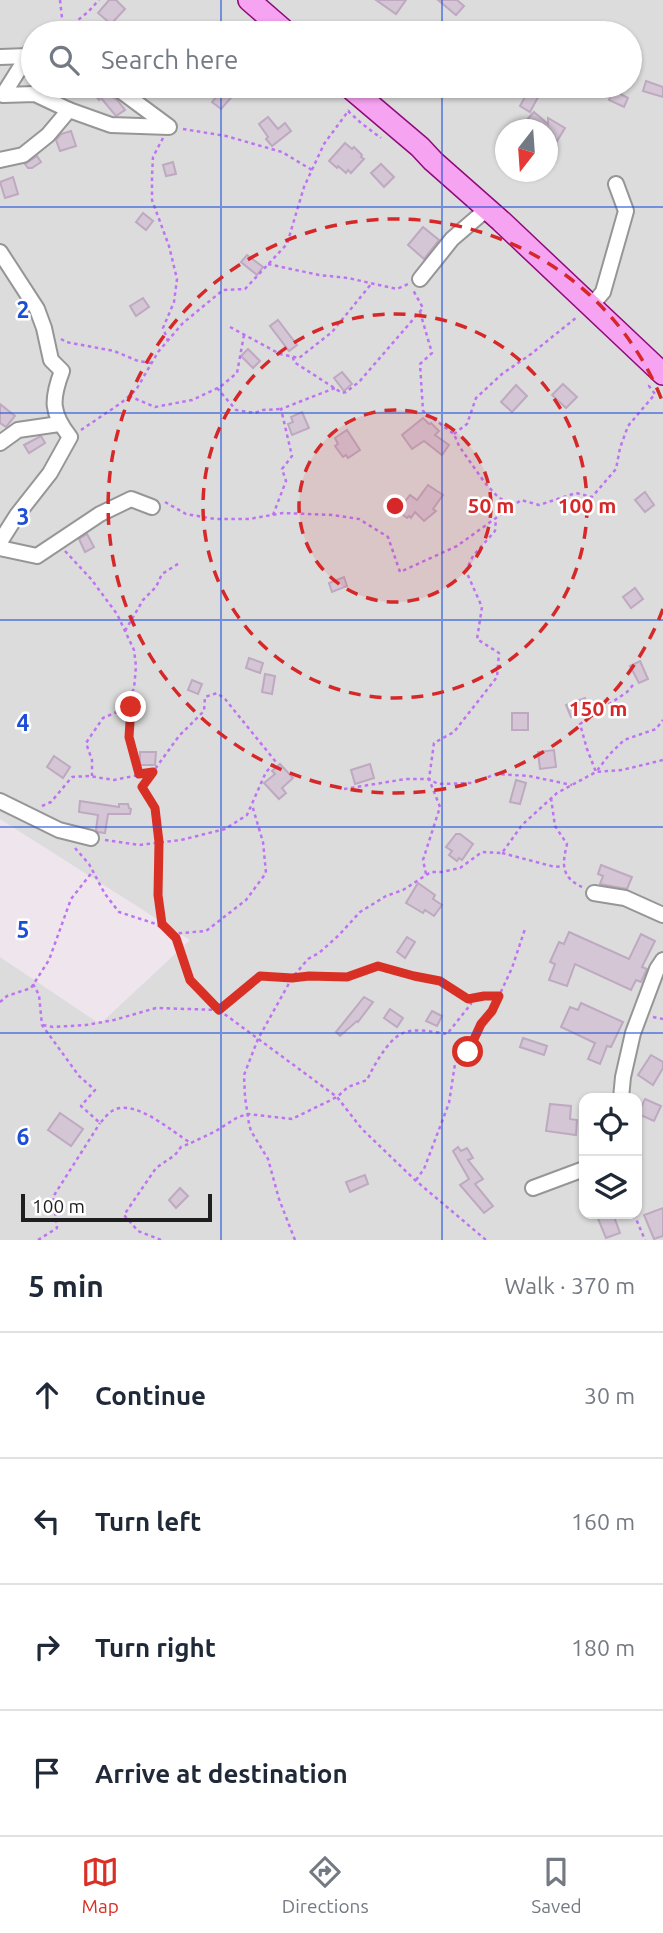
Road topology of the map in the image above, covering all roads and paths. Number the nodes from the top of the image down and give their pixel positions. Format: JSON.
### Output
{"nodes":[{"id":1,"x":60,"y":0,"type":"edge"},
{"id":2,"x":99,"y":0,"type":"edge"},
{"id":3,"x":249,"y":0,"type":"edge"},
{"id":4,"x":64,"y":21,"type":"edge"},
{"id":5,"x":77,"y":21,"type":"edge"},
{"id":6,"x":274,"y":21,"type":"edge"},
{"id":7,"x":21,"y":54,"type":"edge"},
{"id":8,"x":0,"y":57,"type":"edge"},
{"id":9,"x":21,"y":68,"type":"edge"},
{"id":10,"x":21,"y":95,"type":"edge"},
{"id":11,"x":1,"y":96,"type":"edge"},
{"id":12,"x":44,"y":98,"type":"edge"},
{"id":13,"x":130,"y":98,"type":"edge"},
{"id":14,"x":350,"y":98,"type":"edge"},
{"id":15,"x":362,"y":98,"type":"edge"},
{"id":16,"x":69,"y":110,"type":"junction"},
{"id":17,"x":169,"y":127,"type":"junction"},
{"id":18,"x":0,"y":160,"type":"edge"},
{"id":19,"x":312,"y":170,"type":"junction"},
{"id":20,"x":616,"y":184,"type":"dead end"},
{"id":21,"x":487,"y":209,"type":"junction"},
{"id":22,"x":0,"y":252,"type":"edge"},
{"id":23,"x":268,"y":264,"type":"junction"},
{"id":24,"x":420,"y":279,"type":"dead end"},
{"id":25,"x":372,"y":283,"type":"junction"},
{"id":26,"x":591,"y":306,"type":"junction"},
{"id":27,"x":420,"y":312,"type":"junction"},
{"id":28,"x":230,"y":327,"type":"dead end"},
{"id":29,"x":45,"y":332,"type":"junction"},
{"id":30,"x":244,"y":335,"type":"junction"},
{"id":31,"x":168,"y":341,"type":"junction"},
{"id":32,"x":293,"y":357,"type":"junction"},
{"id":33,"x":152,"y":363,"type":"junction"},
{"id":34,"x":661,"y":372,"type":"edge"},
{"id":35,"x":217,"y":388,"type":"junction"},
{"id":36,"x":335,"y":388,"type":"junction"},
{"id":37,"x":130,"y":396,"type":"junction"},
{"id":38,"x":281,"y":409,"type":"junction"},
{"id":39,"x":60,"y":424,"type":"junction"},
{"id":40,"x":454,"y":434,"type":"junction"},
{"id":41,"x":70,"y":438,"type":"junction"},
{"id":42,"x":0,"y":443,"type":"edge"},
{"id":43,"x":514,"y":505,"type":"junction"},
{"id":44,"x":152,"y":507,"type":"joint"},
{"id":45,"x":273,"y":515,"type":"junction"},
{"id":46,"x":496,"y":518,"type":"junction"},
{"id":47,"x":60,"y":539,"type":"junction"},
{"id":48,"x":0,"y":542,"type":"edge"},
{"id":49,"x":0,"y":548,"type":"edge"},
{"id":50,"x":181,"y":562,"type":"dead end"},
{"id":51,"x":125,"y":631,"type":"junction"},
{"id":52,"x":633,"y":685,"type":"dead end"},
{"id":53,"x":134,"y":689,"type":"junction"},
{"id":54,"x":663,"y":720,"type":"edge"},
{"id":55,"x":663,"y":760,"type":"edge"},
{"id":56,"x":153,"y":772,"type":"junction"},
{"id":57,"x":596,"y":772,"type":"junction"},
{"id":58,"x":139,"y":774,"type":"junction"},
{"id":59,"x":92,"y":776,"type":"junction"},
{"id":60,"x":429,"y":779,"type":"junction"},
{"id":61,"x":572,"y":785,"type":"junction"},
{"id":62,"x":344,"y":789,"type":"dead end"},
{"id":63,"x":551,"y":798,"type":"junction"},
{"id":64,"x":0,"y":801,"type":"edge"},
{"id":65,"x":252,"y":805,"type":"junction"},
{"id":66,"x":26,"y":814,"type":"junction"},
{"id":67,"x":59,"y":830,"type":"junction"},
{"id":68,"x":91,"y":838,"type":"joint"},
{"id":69,"x":159,"y":842,"type":"junction"},
{"id":70,"x":502,"y":853,"type":"junction"},
{"id":71,"x":564,"y":866,"type":"junction"},
{"id":72,"x":93,"y":871,"type":"junction"},
{"id":73,"x":426,"y":875,"type":"junction"},
{"id":74,"x":594,"y":893,"type":"joint"},
{"id":75,"x":663,"y":915,"type":"edge"},
{"id":76,"x":525,"y":929,"type":"dead end"},
{"id":77,"x":170,"y":934,"type":"junction"},
{"id":78,"x":663,"y":960,"type":"edge"},
{"id":79,"x":292,"y":978,"type":"junction"},
{"id":80,"x":33,"y":984,"type":"junction"},
{"id":81,"x":499,"y":996,"type":"junction"},
{"id":82,"x":468,"y":999,"type":"junction"},
{"id":83,"x":0,"y":1002,"type":"edge"},
{"id":84,"x":219,"y":1010,"type":"junction"},
{"id":85,"x":42,"y":1025,"type":"junction"},
{"id":86,"x":258,"y":1039,"type":"junction"},
{"id":87,"x":621,"y":1093,"type":"edge"},
{"id":88,"x":337,"y":1097,"type":"junction"},
{"id":89,"x":248,"y":1114,"type":"junction"},
{"id":90,"x":100,"y":1123,"type":"junction"},
{"id":91,"x":191,"y":1143,"type":"junction"},
{"id":92,"x":579,"y":1171,"type":"edge"},
{"id":93,"x":415,"y":1180,"type":"junction"},
{"id":94,"x":533,"y":1188,"type":"dead end"},
{"id":95,"x":636,"y":1219,"type":"edge"},
{"id":96,"x":38,"y":1240,"type":"edge"},
{"id":97,"x":161,"y":1240,"type":"edge"},
{"id":98,"x":295,"y":1240,"type":"edge"},
{"id":99,"x":485,"y":1240,"type":"edge"},
{"id":100,"x":645,"y":1240,"type":"edge"}],
"edges":[{"from":1,"to":4,"type":"path"},
{"from":2,"to":5,"type":"path"},
{"from":3,"to":6,"type":"main road"},
{"from":7,"to":8,"type":"street"},
{"from":9,"to":11,"type":"street"},
{"from":10,"to":11,"type":"street"},
{"from":12,"to":16,"type":"street"},
{"from":13,"to":17,"type":"street"},
{"from":14,"to":19,"type":"path"},
{"from":15,"to":21,"type":"main road"},
{"from":16,"to":17,"type":"street"},
{"from":16,"to":18,"type":"street"},
{"from":17,"to":19,"type":"path"},
{"from":17,"to":31,"type":"path"},
{"from":19,"to":23,"type":"path"},
{"from":20,"to":26,"type":"street"},
{"from":21,"to":24,"type":"street"},
{"from":21,"to":26,"type":"main road"},
{"from":22,"to":29,"type":"street"},
{"from":23,"to":25,"type":"path"},
{"from":23,"to":31,"type":"path"},
{"from":25,"to":27,"type":"path"},
{"from":25,"to":32,"type":"path"},
{"from":26,"to":34,"type":"main road"},
{"from":26,"to":40,"type":"path"},
{"from":27,"to":36,"type":"path"},
{"from":27,"to":40,"type":"path"},
{"from":28,"to":30,"type":"path"},
{"from":29,"to":33,"type":"path"},
{"from":29,"to":39,"type":"street"},
{"from":30,"to":32,"type":"path"},
{"from":30,"to":35,"type":"path"},
{"from":31,"to":33,"type":"path"},
{"from":32,"to":36,"type":"path"},
{"from":33,"to":37,"type":"path"},
{"from":34,"to":43,"type":"path"},
{"from":35,"to":37,"type":"path"},
{"from":35,"to":38,"type":"path"},
{"from":36,"to":38,"type":"path"},
{"from":37,"to":41,"type":"path"},
{"from":38,"to":45,"type":"path"},
{"from":39,"to":41,"type":"street"},
{"from":39,"to":42,"type":"street"},
{"from":40,"to":43,"type":"path"},
{"from":41,"to":48,"type":"street"},
{"from":43,"to":46,"type":"path"},
{"from":44,"to":45,"type":"path"},
{"from":44,"to":47,"type":"street"},
{"from":45,"to":46,"type":"path"},
{"from":46,"to":60,"type":"path"},
{"from":47,"to":49,"type":"street"},
{"from":47,"to":51,"type":"path"},
{"from":50,"to":51,"type":"path"},
{"from":51,"to":53,"type":"path"},
{"from":52,"to":57,"type":"path"},
{"from":53,"to":58,"type":"path"},
{"from":53,"to":59,"type":"path"},
{"from":54,"to":57,"type":"path"},
{"from":55,"to":57,"type":"path"},
{"from":56,"to":58,"type":"path"},
{"from":56,"to":65,"type":"path"},
{"from":56,"to":69,"type":"path"},
{"from":57,"to":61,"type":"path"},
{"from":58,"to":59,"type":"path"},
{"from":59,"to":66,"type":"path"},
{"from":60,"to":61,"type":"path"},
{"from":60,"to":62,"type":"path"},
{"from":60,"to":73,"type":"path"},
{"from":61,"to":63,"type":"path"},
{"from":63,"to":70,"type":"path"},
{"from":63,"to":71,"type":"path"},
{"from":64,"to":66,"type":"street"},
{"from":65,"to":69,"type":"path"},
{"from":65,"to":77,"type":"path"},
{"from":66,"to":67,"type":"street"},
{"from":67,"to":68,"type":"street"},
{"from":67,"to":72,"type":"path"},
{"from":68,"to":69,"type":"path"},
{"from":69,"to":77,"type":"path"},
{"from":70,"to":71,"type":"path"},
{"from":70,"to":73,"type":"path"},
{"from":71,"to":74,"type":"path"},
{"from":72,"to":77,"type":"path"},
{"from":72,"to":80,"type":"path"},
{"from":73,"to":79,"type":"path"},
{"from":74,"to":75,"type":"street"},
{"from":76,"to":81,"type":"path"},
{"from":77,"to":84,"type":"path"},
{"from":78,"to":87,"type":"street"},
{"from":79,"to":82,"type":"path"},
{"from":79,"to":84,"type":"path"},
{"from":79,"to":86,"type":"path"},
{"from":80,"to":83,"type":"path"},
{"from":80,"to":85,"type":"path"},
{"from":81,"to":82,"type":"path"},
{"from":81,"to":93,"type":"path"},
{"from":82,"to":88,"type":"path"},
{"from":84,"to":85,"type":"path"},
{"from":84,"to":86,"type":"path"},
{"from":85,"to":90,"type":"path"},
{"from":86,"to":88,"type":"path"},
{"from":86,"to":89,"type":"path"},
{"from":88,"to":89,"type":"path"},
{"from":88,"to":93,"type":"path"},
{"from":89,"to":91,"type":"path"},
{"from":89,"to":98,"type":"path"},
{"from":90,"to":91,"type":"path"},
{"from":90,"to":96,"type":"path"},
{"from":91,"to":97,"type":"path"},
{"from":92,"to":94,"type":"street"},
{"from":93,"to":99,"type":"path"},
{"from":95,"to":100,"type":"path"}]}
